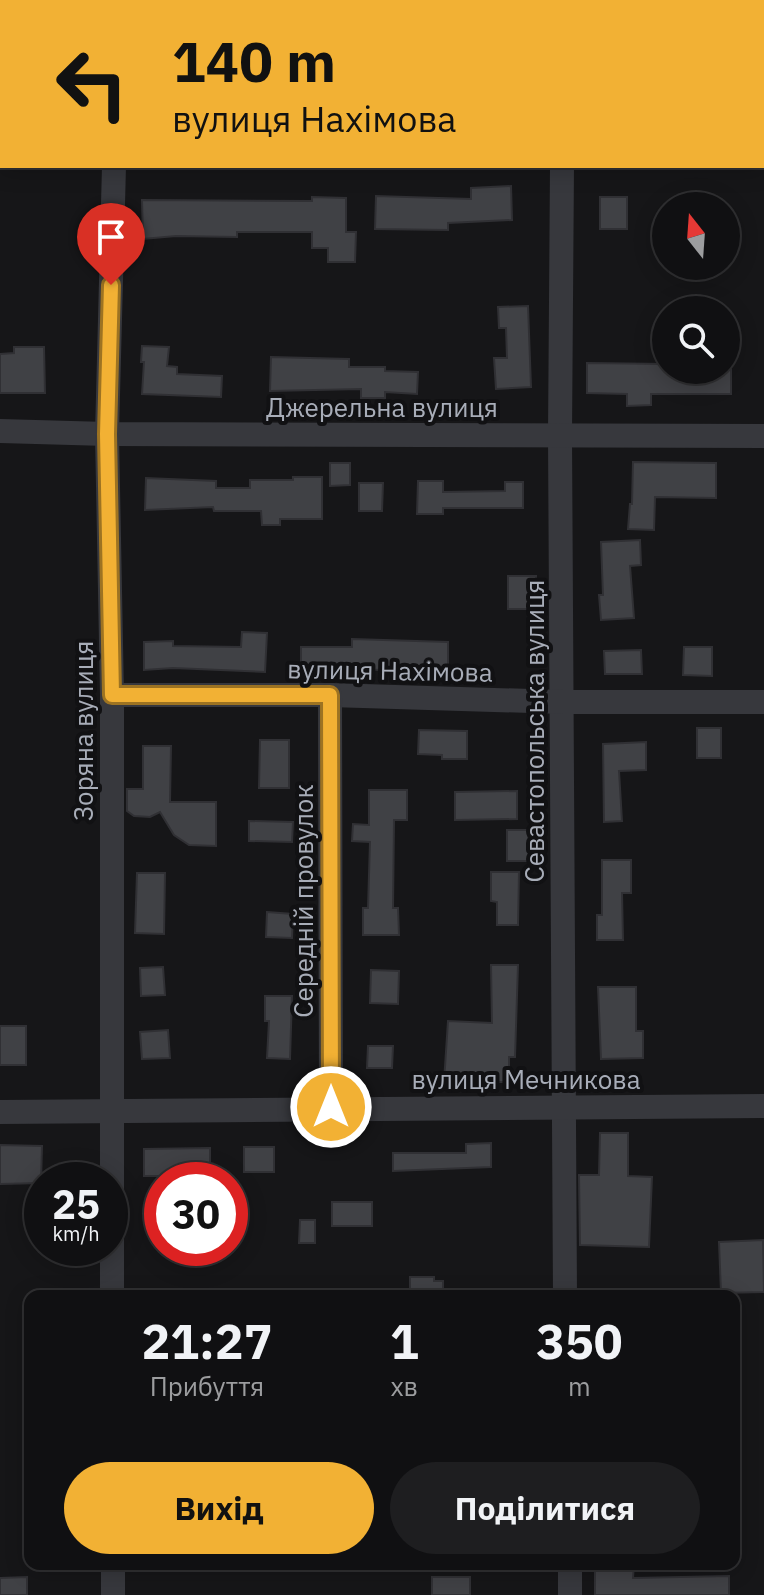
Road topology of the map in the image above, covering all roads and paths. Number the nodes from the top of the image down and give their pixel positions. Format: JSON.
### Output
{"nodes":[{"id":1,"x":114,"y":168,"type":"edge"},
{"id":2,"x":562,"y":168,"type":"edge"},
{"id":3,"x":0,"y":431,"type":"edge"},
{"id":4,"x":107,"y":434,"type":"junction"},
{"id":5,"x":560,"y":436,"type":"junction"},
{"id":6,"x":764,"y":436,"type":"edge"},
{"id":7,"x":112,"y":695,"type":"junction"},
{"id":8,"x":330,"y":695,"type":"junction"},
{"id":9,"x":563,"y":702,"type":"junction"},
{"id":10,"x":764,"y":702,"type":"edge"},
{"id":11,"x":764,"y":1106,"type":"edge"},
{"id":12,"x":331,"y":1107,"type":"junction"},
{"id":13,"x":563,"y":1107,"type":"junction"},
{"id":14,"x":110,"y":1110,"type":"junction"},
{"id":15,"x":0,"y":1112,"type":"edge"},
{"id":16,"x":112,"y":1290,"type":"edge"},
{"id":17,"x":565,"y":1290,"type":"edge"},
{"id":18,"x":113,"y":1570,"type":"edge"},
{"id":19,"x":570,"y":1570,"type":"edge"},
{"id":20,"x":113,"y":1595,"type":"edge"},
{"id":21,"x":570,"y":1595,"type":"edge"}],
"edges":[{"from":1,"to":4,"type":"street","name":"Зоряна вулиця"},
{"from":2,"to":5,"type":"street","name":"Севастопольська вулиця"},
{"from":3,"to":4,"type":"street","name":"Джерельна вулиця"},
{"from":4,"to":5,"type":"street","name":"Джерельна вулиця"},
{"from":4,"to":7,"type":"street","name":"Зоряна вулиця"},
{"from":5,"to":6,"type":"street","name":"Джерельна вулиця"},
{"from":5,"to":9,"type":"street","name":"Севастопольська вулиця"},
{"from":7,"to":8,"type":"street","name":"вулиця Нахімова"},
{"from":7,"to":14,"type":"street","name":"Зоряна вулиця"},
{"from":8,"to":9,"type":"street","name":"вулиця Нахімова"},
{"from":8,"to":12,"type":"street","name":"Середній провулок"},
{"from":9,"to":10,"type":"street","name":"вулиця Нахімова"},
{"from":9,"to":13,"type":"street","name":"Севастопольська вулиця"},
{"from":11,"to":13,"type":"street","name":"вулиця Мечникова"},
{"from":12,"to":13,"type":"street","name":"вулиця Мечникова"},
{"from":12,"to":14,"type":"street","name":"вулиця Мечникова"},
{"from":13,"to":17,"type":"street","name":"Севастопольська вулиця"},
{"from":14,"to":15,"type":"street","name":"вулиця Мечникова"},
{"from":14,"to":16,"type":"street","name":"Зоряна вулиця"},
{"from":18,"to":20,"type":"street"},
{"from":19,"to":21,"type":"street"}]}
